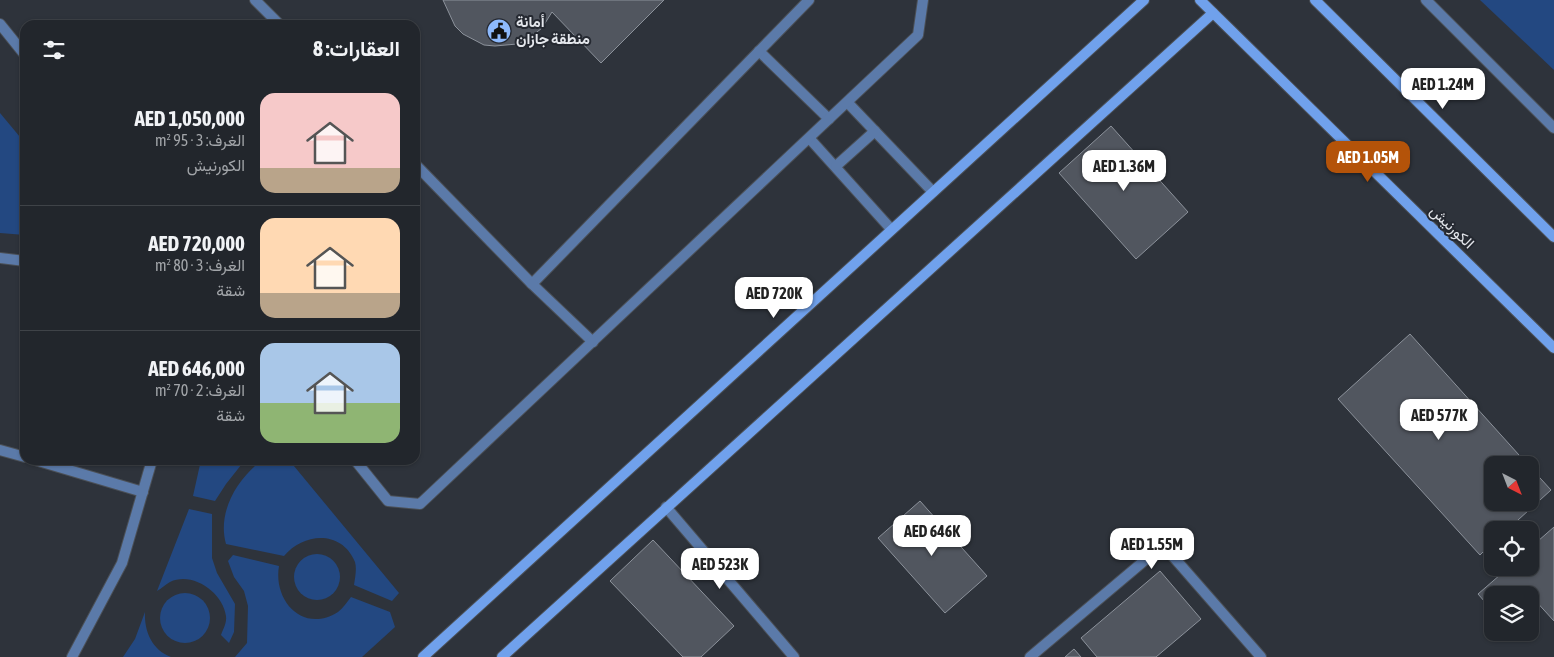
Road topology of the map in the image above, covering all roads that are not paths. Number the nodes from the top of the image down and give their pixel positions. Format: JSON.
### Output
{"nodes":[{"id":1,"x":255,"y":0,"type":"edge"},
{"id":2,"x":810,"y":0,"type":"edge"},
{"id":3,"x":923,"y":0,"type":"edge"},
{"id":4,"x":1144,"y":0,"type":"edge"},
{"id":5,"x":1200,"y":0,"type":"edge"},
{"id":6,"x":1315,"y":0,"type":"edge"},
{"id":7,"x":1426,"y":0,"type":"edge"},
{"id":8,"x":1213,"y":13,"type":"junction"},
{"id":9,"x":275,"y":20,"type":"edge"},
{"id":10,"x":0,"y":24,"type":"edge"},
{"id":11,"x":20,"y":49,"type":"edge"},
{"id":12,"x":759,"y":51,"type":"junction"},
{"id":13,"x":848,"y":103,"type":"junction"},
{"id":14,"x":829,"y":119,"type":"junction"},
{"id":15,"x":1554,"y":128,"type":"edge"},
{"id":16,"x":875,"y":131,"type":"junction"},
{"id":17,"x":810,"y":139,"type":"junction"},
{"id":18,"x":836,"y":166,"type":"junction"},
{"id":19,"x":420,"y":169,"type":"edge"},
{"id":20,"x":934,"y":192,"type":"junction"},
{"id":21,"x":891,"y":229,"type":"junction"},
{"id":22,"x":1554,"y":237,"type":"edge"},
{"id":23,"x":0,"y":258,"type":"edge"},
{"id":24,"x":20,"y":260,"type":"edge"},
{"id":25,"x":532,"y":284,"type":"junction"},
{"id":26,"x":593,"y":342,"type":"junction"},
{"id":27,"x":1554,"y":348,"type":"edge"},
{"id":28,"x":0,"y":450,"type":"edge"},
{"id":29,"x":20,"y":456,"type":"edge"},
{"id":30,"x":52,"y":465,"type":"edge"},
{"id":31,"x":151,"y":465,"type":"edge"},
{"id":32,"x":359,"y":465,"type":"edge"},
{"id":33,"x":144,"y":492,"type":"junction"},
{"id":34,"x":666,"y":507,"type":"junction"},
{"id":35,"x":72,"y":657,"type":"edge"},
{"id":36,"x":422,"y":657,"type":"edge"},
{"id":37,"x":502,"y":657,"type":"edge"},
{"id":38,"x":794,"y":657,"type":"edge"},
{"id":39,"x":1030,"y":657,"type":"edge"},
{"id":40,"x":1261,"y":657,"type":"edge"}],
"edges":[{"from":1,"to":9,"type":"street"},
{"from":2,"to":12,"type":"street"},
{"from":3,"to":13,"type":"street"},
{"from":4,"to":20,"type":"main road"},
{"from":5,"to":8,"type":"main road","name":"الكورنيش"},
{"from":6,"to":22,"type":"main road"},
{"from":7,"to":15,"type":"street"},
{"from":8,"to":27,"type":"main road","name":"الكورنيش"},
{"from":8,"to":34,"type":"main road"},
{"from":10,"to":11,"type":"street"},
{"from":12,"to":14,"type":"street"},
{"from":12,"to":25,"type":"street"},
{"from":13,"to":14,"type":"street"},
{"from":13,"to":16,"type":"street"},
{"from":14,"to":17,"type":"street"},
{"from":16,"to":18,"type":"street"},
{"from":16,"to":20,"type":"street"},
{"from":17,"to":18,"type":"street"},
{"from":17,"to":26,"type":"street"},
{"from":18,"to":21,"type":"street"},
{"from":19,"to":25,"type":"street"},
{"from":20,"to":21,"type":"main road"},
{"from":21,"to":36,"type":"main road"},
{"from":23,"to":24,"type":"street"},
{"from":25,"to":26,"type":"street"},
{"from":26,"to":32,"type":"street"},
{"from":28,"to":29,"type":"street"},
{"from":30,"to":33,"type":"street"},
{"from":31,"to":33,"type":"street"},
{"from":33,"to":35,"type":"street"},
{"from":34,"to":37,"type":"main road"},
{"from":34,"to":38,"type":"street"},
{"from":39,"to":40,"type":"street"}]}
